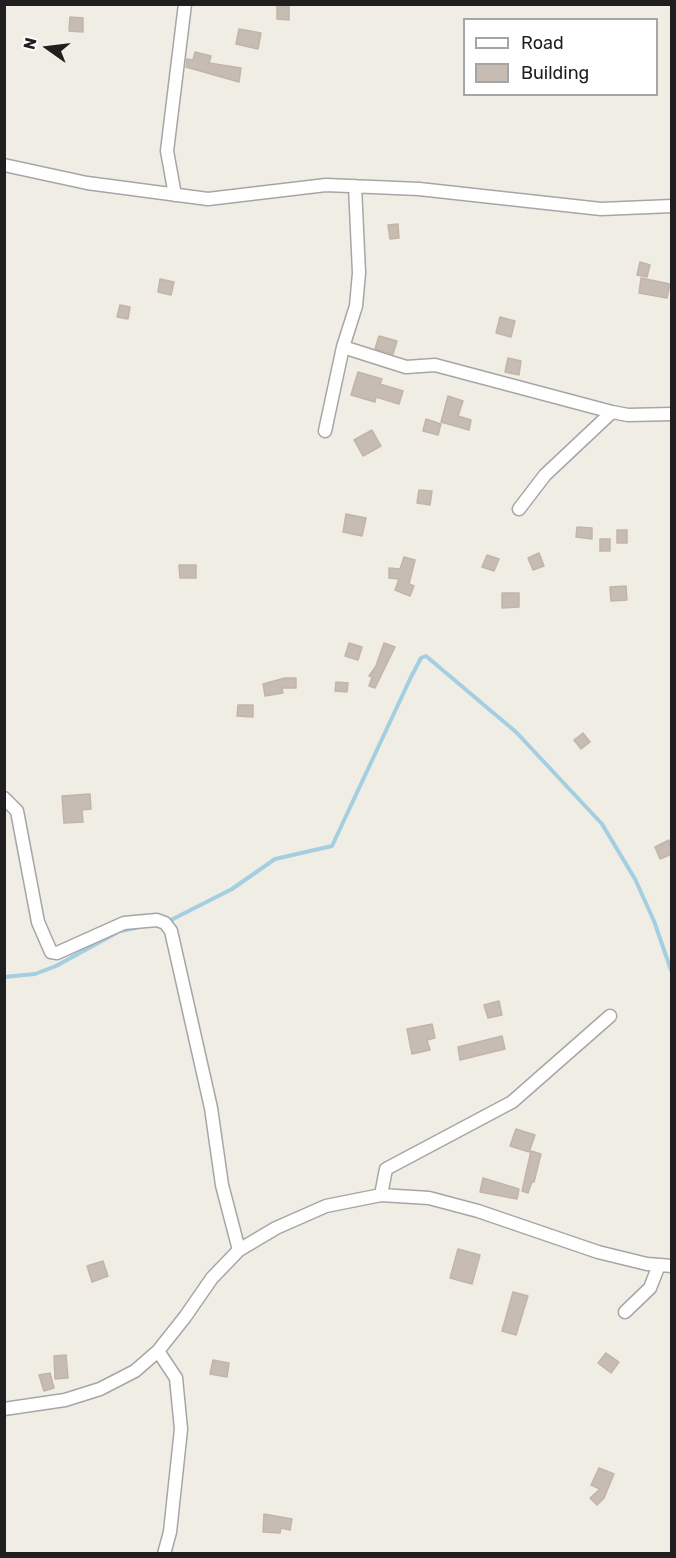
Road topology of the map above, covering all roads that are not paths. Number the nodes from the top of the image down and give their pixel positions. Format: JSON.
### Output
{"nodes":[{"id":1,"x":185,"y":4,"type":"edge"},
{"id":2,"x":4,"y":165,"type":"edge"},
{"id":3,"x":355,"y":186,"type":"junction"},
{"id":4,"x":176,"y":195,"type":"junction"},
{"id":5,"x":672,"y":206,"type":"edge"},
{"id":6,"x":343,"y":347,"type":"junction"},
{"id":7,"x":612,"y":412,"type":"junction"},
{"id":8,"x":672,"y":414,"type":"edge"},
{"id":9,"x":325,"y":431,"type":"dead end"},
{"id":10,"x":519,"y":509,"type":"dead end"},
{"id":11,"x":4,"y":798,"type":"edge"},
{"id":12,"x":610,"y":1016,"type":"dead end"},
{"id":13,"x":381,"y":1195,"type":"junction"},
{"id":14,"x":239,"y":1250,"type":"junction"},
{"id":15,"x":665,"y":1265,"type":"edge"},
{"id":16,"x":625,"y":1312,"type":"dead end"},
{"id":17,"x":158,"y":1351,"type":"junction"},
{"id":18,"x":4,"y":1409,"type":"edge"},
{"id":19,"x":164,"y":1554,"type":"edge"}],
"edges":[{"from":1,"to":4,"type":"street"},
{"from":2,"to":4,"type":"street"},
{"from":3,"to":4,"type":"street"},
{"from":3,"to":5,"type":"street"},
{"from":3,"to":6,"type":"street"},
{"from":6,"to":7,"type":"street"},
{"from":6,"to":9,"type":"street"},
{"from":7,"to":8,"type":"street"},
{"from":7,"to":10,"type":"street"},
{"from":11,"to":14,"type":"street"},
{"from":12,"to":13,"type":"street"},
{"from":13,"to":14,"type":"street"},
{"from":13,"to":15,"type":"street"},
{"from":14,"to":17,"type":"street"},
{"from":15,"to":16,"type":"street"},
{"from":17,"to":18,"type":"street"},
{"from":17,"to":19,"type":"street"}]}
